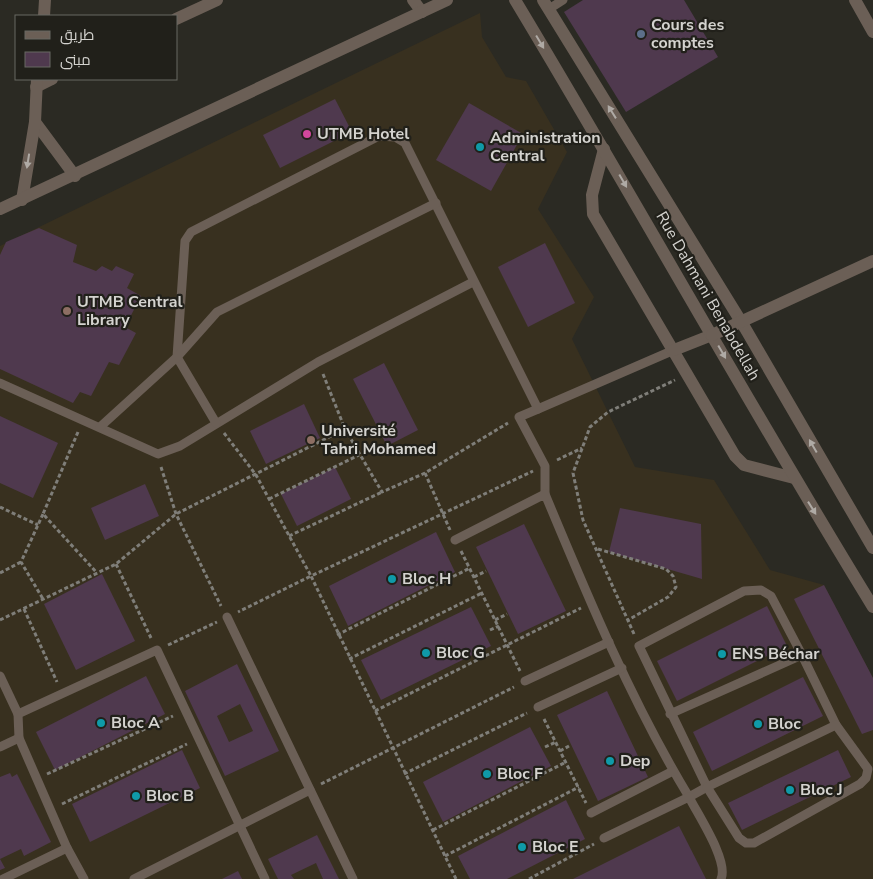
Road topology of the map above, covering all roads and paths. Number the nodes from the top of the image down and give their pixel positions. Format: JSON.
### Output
{"nodes":[{"id":1,"x":45,"y":0,"type":"edge"},
{"id":2,"x":217,"y":0,"type":"edge"},
{"id":3,"x":413,"y":0,"type":"edge"},
{"id":4,"x":447,"y":0,"type":"edge"},
{"id":5,"x":515,"y":0,"type":"edge"},
{"id":6,"x":563,"y":0,"type":"edge"},
{"id":7,"x":855,"y":0,"type":"edge"},
{"id":8,"x":546,"y":5,"type":"edge"},
{"id":9,"x":422,"y":12,"type":"junction"},
{"id":10,"x":44,"y":15,"type":"edge"},
{"id":11,"x":178,"y":18,"type":"edge"},
{"id":12,"x":873,"y":32,"type":"edge"},
{"id":13,"x":36,"y":83,"type":"edge"},
{"id":14,"x":35,"y":122,"type":"junction"},
{"id":15,"x":604,"y":149,"type":"junction"},
{"id":16,"x":75,"y":176,"type":"junction"},
{"id":17,"x":22,"y":200,"type":"junction"},
{"id":18,"x":436,"y":203,"type":"junction"},
{"id":19,"x":0,"y":209,"type":"edge"},
{"id":20,"x":873,"y":261,"type":"edge"},
{"id":21,"x":474,"y":282,"type":"junction"},
{"id":22,"x":741,"y":322,"type":"junction"},
{"id":23,"x":712,"y":335,"type":"junction"},
{"id":24,"x":674,"y":350,"type":"junction"},
{"id":25,"x":177,"y":357,"type":"junction"},
{"id":26,"x":318,"y":362,"type":"junction"},
{"id":27,"x":687,"y":374,"type":"junction"},
{"id":28,"x":0,"y":383,"type":"edge"},
{"id":29,"x":538,"y":409,"type":"junction"},
{"id":30,"x":519,"y":417,"type":"junction"},
{"id":31,"x":83,"y":421,"type":"junction"},
{"id":32,"x":216,"y":423,"type":"junction"},
{"id":33,"x":100,"y":427,"type":"junction"},
{"id":34,"x":345,"y":429,"type":"junction"},
{"id":35,"x":582,"y":448,"type":"junction"},
{"id":36,"x":158,"y":454,"type":"junction"},
{"id":37,"x":358,"y":455,"type":"junction"},
{"id":38,"x":545,"y":466,"type":"junction"},
{"id":39,"x":425,"y":473,"type":"junction"},
{"id":40,"x":256,"y":475,"type":"junction"},
{"id":41,"x":794,"y":478,"type":"junction"},
{"id":42,"x":382,"y":492,"type":"junction"},
{"id":43,"x":544,"y":494,"type":"junction"},
{"id":44,"x":269,"y":499,"type":"junction"},
{"id":45,"x":0,"y":507,"type":"edge"},
{"id":46,"x":441,"y":513,"type":"junction"},
{"id":47,"x":43,"y":514,"type":"junction"},
{"id":48,"x":176,"y":514,"type":"junction"},
{"id":49,"x":38,"y":525,"type":"junction"},
{"id":50,"x":289,"y":536,"type":"junction"},
{"id":51,"x":456,"y":540,"type":"dead end"},
{"id":52,"x":873,"y":548,"type":"edge"},
{"id":53,"x":598,"y":549,"type":"junction"},
{"id":54,"x":21,"y":562,"type":"junction"},
{"id":55,"x":116,"y":564,"type":"junction"},
{"id":56,"x":470,"y":568,"type":"dead end"},
{"id":57,"x":486,"y":571,"type":"dead end"},
{"id":58,"x":0,"y":573,"type":"edge"},
{"id":59,"x":97,"y":573,"type":"junction"},
{"id":60,"x":311,"y":576,"type":"junction"},
{"id":61,"x":474,"y":577,"type":"dead end"},
{"id":62,"x":482,"y":592,"type":"dead end"},
{"id":63,"x":44,"y":599,"type":"junction"},
{"id":64,"x":590,"y":604,"type":"junction"},
{"id":65,"x":873,"y":607,"type":"edge"},
{"id":66,"x":24,"y":609,"type":"junction"},
{"id":67,"x":507,"y":614,"type":"dead end"},
{"id":68,"x":227,"y":617,"type":"junction"},
{"id":69,"x":0,"y":620,"type":"edge"},
{"id":70,"x":495,"y":620,"type":"dead end"},
{"id":71,"x":628,"y":620,"type":"junction"},
{"id":72,"x":499,"y":626,"type":"dead end"},
{"id":73,"x":490,"y":630,"type":"dead end"},
{"id":74,"x":337,"y":635,"type":"junction"},
{"id":75,"x":609,"y":642,"type":"junction"},
{"id":76,"x":639,"y":646,"type":"junction"},
{"id":77,"x":157,"y":650,"type":"junction"},
{"id":78,"x":802,"y":655,"type":"junction"},
{"id":79,"x":349,"y":659,"type":"junction"},
{"id":80,"x":622,"y":668,"type":"junction"},
{"id":81,"x":0,"y":676,"type":"edge"},
{"id":82,"x":525,"y":681,"type":"joint"},
{"id":83,"x":62,"y":694,"type":"junction"},
{"id":84,"x":538,"y":707,"type":"dead end"},
{"id":85,"x":185,"y":710,"type":"junction"},
{"id":86,"x":375,"y":711,"type":"junction"},
{"id":87,"x":530,"y":712,"type":"dead end"},
{"id":88,"x":18,"y":714,"type":"junction"},
{"id":89,"x":670,"y":714,"type":"junction"},
{"id":90,"x":836,"y":725,"type":"junction"},
{"id":91,"x":19,"y":738,"type":"junction"},
{"id":92,"x":199,"y":739,"type":"junction"},
{"id":93,"x":556,"y":742,"type":"dead end"},
{"id":94,"x":0,"y":746,"type":"edge"},
{"id":95,"x":569,"y":746,"type":"dead end"},
{"id":96,"x":545,"y":747,"type":"dead end"},
{"id":97,"x":393,"y":748,"type":"junction"},
{"id":98,"x":560,"y":750,"type":"dead end"},
{"id":99,"x":566,"y":762,"type":"dead end"},
{"id":100,"x":672,"y":771,"type":"junction"},
{"id":101,"x":404,"y":774,"type":"junction"},
{"id":102,"x":36,"y":779,"type":"junction"},
{"id":103,"x":579,"y":787,"type":"dead end"},
{"id":104,"x":707,"y":787,"type":"junction"},
{"id":105,"x":310,"y":790,"type":"junction"},
{"id":106,"x":689,"y":797,"type":"junction"},
{"id":107,"x":52,"y":809,"type":"junction"},
{"id":108,"x":591,"y":813,"type":"dead end"},
{"id":109,"x":238,"y":825,"type":"junction"},
{"id":110,"x":433,"y":830,"type":"junction"},
{"id":111,"x":604,"y":838,"type":"joint"},
{"id":112,"x":67,"y":848,"type":"junction"},
{"id":113,"x":445,"y":856,"type":"junction"},
{"id":114,"x":3,"y":879,"type":"edge"},
{"id":115,"x":84,"y":879,"type":"edge"},
{"id":116,"x":134,"y":879,"type":"edge"},
{"id":117,"x":264,"y":879,"type":"edge"},
{"id":118,"x":353,"y":879,"type":"edge"},
{"id":119,"x":456,"y":879,"type":"edge"},
{"id":120,"x":530,"y":879,"type":"edge"},
{"id":121,"x":722,"y":879,"type":"edge"}],
"edges":[{"from":1,"to":10,"type":"street"},
{"from":2,"to":11,"type":"street"},
{"from":3,"to":9,"type":"street"},
{"from":4,"to":9,"type":"street"},
{"from":5,"to":15,"type":"street","name":"Rue Dahmani Benabdellah","one_way":true},
{"from":6,"to":8,"type":"lane"},
{"from":7,"to":12,"type":"street"},
{"from":22,"to":8,"type":"street","name":"Rue Dahmani Benabdellah","one_way":true},
{"from":9,"to":16,"type":"street"},
{"from":13,"to":14,"type":"street"},
{"from":14,"to":16,"type":"street"},
{"from":14,"to":17,"type":"street","one_way":true},
{"from":15,"to":23,"type":"street","name":"Rue Dahmani Benabdellah","one_way":true},
{"from":15,"to":24,"type":"street"},
{"from":16,"to":17,"type":"street"},
{"from":17,"to":19,"type":"street"},
{"from":18,"to":21,"type":"lane"},
{"from":18,"to":25,"type":"lane"},
{"from":18,"to":25,"type":"lane"},
{"from":20,"to":22,"type":"street"},
{"from":21,"to":26,"type":"lane"},
{"from":21,"to":29,"type":"lane"},
{"from":22,"to":23,"type":"street"},
{"from":52,"to":22,"type":"street","name":"Rue Dahmani Benabdellah","one_way":true},
{"from":23,"to":24,"type":"street"},
{"from":23,"to":41,"type":"street","name":"Rue Dahmani Benabdellah","one_way":true},
{"from":24,"to":27,"type":"street"},
{"from":24,"to":29,"type":"lane"},
{"from":25,"to":32,"type":"lane"},
{"from":25,"to":33,"type":"lane"},
{"from":26,"to":32,"type":"lane"},
{"from":26,"to":34,"type":"path"},
{"from":27,"to":35,"type":"path"},
{"from":27,"to":41,"type":"street"},
{"from":28,"to":31,"type":"lane"},
{"from":29,"to":30,"type":"lane"},
{"from":30,"to":38,"type":"lane"},
{"from":30,"to":39,"type":"path"},
{"from":31,"to":33,"type":"lane"},
{"from":31,"to":47,"type":"path"},
{"from":32,"to":36,"type":"lane"},
{"from":32,"to":40,"type":"path"},
{"from":33,"to":36,"type":"lane"},
{"from":34,"to":37,"type":"path"},
{"from":34,"to":40,"type":"path"},
{"from":35,"to":38,"type":"path"},
{"from":35,"to":53,"type":"path"},
{"from":36,"to":48,"type":"path"},
{"from":37,"to":42,"type":"path"},
{"from":37,"to":44,"type":"path"},
{"from":38,"to":43,"type":"lane"},
{"from":38,"to":46,"type":"path"},
{"from":39,"to":42,"type":"path"},
{"from":39,"to":46,"type":"path"},
{"from":40,"to":44,"type":"path"},
{"from":40,"to":48,"type":"path"},
{"from":41,"to":65,"type":"street","name":"Rue Dahmani Benabdellah","one_way":true},
{"from":42,"to":50,"type":"path"},
{"from":43,"to":51,"type":"lane"},
{"from":43,"to":64,"type":"lane"},
{"from":44,"to":50,"type":"path"},
{"from":45,"to":49,"type":"path"},
{"from":46,"to":60,"type":"path"},
{"from":47,"to":49,"type":"path"},
{"from":47,"to":59,"type":"path"},
{"from":48,"to":55,"type":"path"},
{"from":48,"to":68,"type":"path"},
{"from":49,"to":54,"type":"path"},
{"from":50,"to":60,"type":"path"},
{"from":53,"to":71,"type":"path"},
{"from":53,"to":71,"type":"path"},
{"from":54,"to":58,"type":"path"},
{"from":54,"to":63,"type":"path"},
{"from":55,"to":59,"type":"path"},
{"from":55,"to":77,"type":"path"},
{"from":56,"to":74,"type":"path"},
{"from":57,"to":61,"type":"path"},
{"from":59,"to":63,"type":"path"},
{"from":60,"to":68,"type":"path"},
{"from":60,"to":74,"type":"path"},
{"from":62,"to":79,"type":"path"},
{"from":63,"to":66,"type":"path"},
{"from":64,"to":75,"type":"lane"},
{"from":64,"to":86,"type":"path"},
{"from":66,"to":69,"type":"path"},
{"from":66,"to":83,"type":"path"},
{"from":67,"to":70,"type":"path"},
{"from":68,"to":77,"type":"path"},
{"from":68,"to":105,"type":"lane"},
{"from":71,"to":76,"type":"path"},
{"from":72,"to":73,"type":"path"},
{"from":74,"to":79,"type":"path"},
{"from":75,"to":80,"type":"lane"},
{"from":75,"to":82,"type":"lane"},
{"from":76,"to":78,"type":"lane"},
{"from":76,"to":89,"type":"lane"},
{"from":77,"to":83,"type":"lane"},
{"from":77,"to":85,"type":"lane"},
{"from":78,"to":89,"type":"lane"},
{"from":78,"to":90,"type":"lane"},
{"from":79,"to":86,"type":"path"},
{"from":80,"to":84,"type":"lane"},
{"from":80,"to":100,"type":"lane"},
{"from":81,"to":88,"type":"lane"},
{"from":82,"to":97,"type":"path"},
{"from":83,"to":88,"type":"lane"},
{"from":85,"to":92,"type":"lane"},
{"from":85,"to":102,"type":"path"},
{"from":86,"to":97,"type":"path"},
{"from":87,"to":101,"type":"path"},
{"from":88,"to":91,"type":"lane"},
{"from":89,"to":104,"type":"lane"},
{"from":90,"to":104,"type":"lane"},
{"from":90,"to":104,"type":"lane"},
{"from":91,"to":94,"type":"lane"},
{"from":91,"to":102,"type":"lane"},
{"from":92,"to":107,"type":"path"},
{"from":92,"to":109,"type":"lane"},
{"from":93,"to":96,"type":"path"},
{"from":95,"to":98,"type":"path"},
{"from":97,"to":101,"type":"path"},
{"from":97,"to":105,"type":"path"},
{"from":99,"to":110,"type":"path"},
{"from":100,"to":106,"type":"lane"},
{"from":100,"to":108,"type":"lane"},
{"from":101,"to":110,"type":"path"},
{"from":102,"to":107,"type":"lane"},
{"from":103,"to":113,"type":"path"},
{"from":104,"to":106,"type":"lane"},
{"from":105,"to":109,"type":"lane"},
{"from":105,"to":118,"type":"lane"},
{"from":106,"to":111,"type":"lane"},
{"from":106,"to":121,"type":"lane"},
{"from":107,"to":112,"type":"lane"},
{"from":109,"to":116,"type":"lane"},
{"from":109,"to":117,"type":"lane"},
{"from":110,"to":113,"type":"path"},
{"from":111,"to":120,"type":"path"},
{"from":112,"to":114,"type":"lane"},
{"from":112,"to":115,"type":"lane"},
{"from":113,"to":119,"type":"path"}]}
